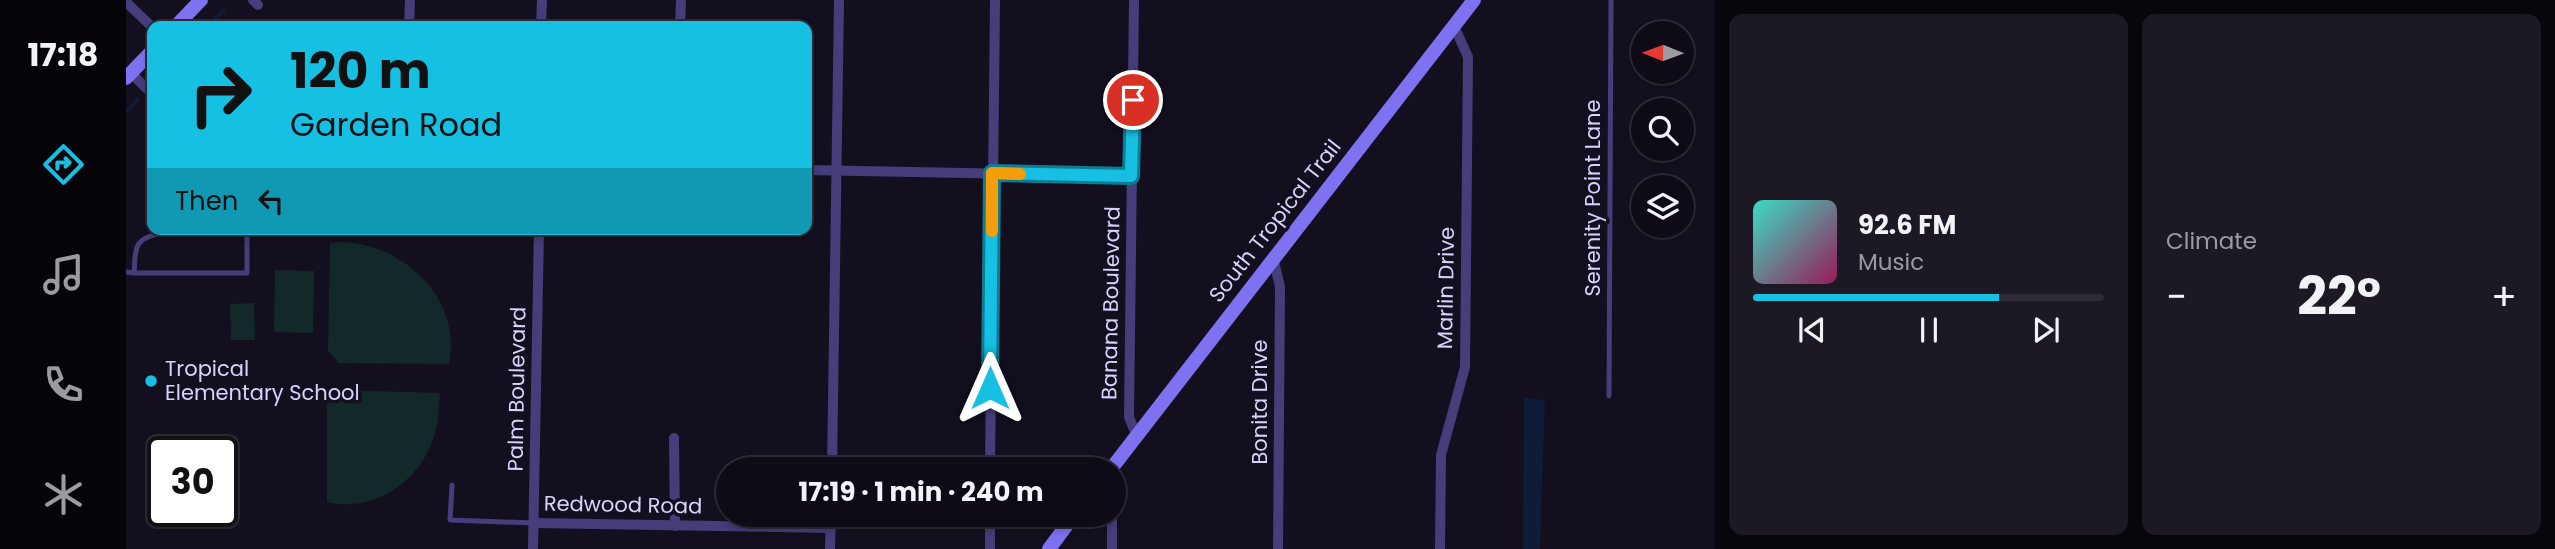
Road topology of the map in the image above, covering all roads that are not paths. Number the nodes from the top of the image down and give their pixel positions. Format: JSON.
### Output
{"nodes":[{"id":1,"x":201,"y":0,"type":"edge"},
{"id":2,"x":410,"y":0,"type":"edge"},
{"id":3,"x":542,"y":0,"type":"edge"},
{"id":4,"x":681,"y":0,"type":"edge"},
{"id":5,"x":839,"y":0,"type":"edge"},
{"id":6,"x":995,"y":0,"type":"edge"},
{"id":7,"x":1134,"y":0,"type":"edge"},
{"id":8,"x":1474,"y":0,"type":"edge"},
{"id":9,"x":1611,"y":0,"type":"edge"},
{"id":10,"x":126,"y":2,"type":"edge"},
{"id":11,"x":181,"y":21,"type":"edge"},
{"id":12,"x":409,"y":21,"type":"edge"},
{"id":13,"x":541,"y":21,"type":"edge"},
{"id":14,"x":680,"y":21,"type":"edge"},
{"id":15,"x":147,"y":22,"type":"edge"},
{"id":16,"x":1454,"y":26,"type":"junction"},
{"id":17,"x":147,"y":56,"type":"edge"},
{"id":18,"x":128,"y":76,"type":"edge"},
{"id":19,"x":147,"y":90,"type":"edge"},
{"id":20,"x":812,"y":170,"type":"edge"},
{"id":21,"x":837,"y":171,"type":"junction"},
{"id":22,"x":992,"y":173,"type":"junction"},
{"id":23,"x":1131,"y":176,"type":"junction"},
{"id":24,"x":150,"y":235,"type":"edge"},
{"id":25,"x":247,"y":235,"type":"edge"},
{"id":26,"x":538,"y":235,"type":"edge"},
{"id":27,"x":1273,"y":257,"type":"junction"},
{"id":28,"x":126,"y":272,"type":"edge"},
{"id":29,"x":134,"y":272,"type":"junction"},
{"id":30,"x":1609,"y":396,"type":"dead end"},
{"id":31,"x":1137,"y":437,"type":"junction"},
{"id":32,"x":674,"y":438,"type":"dead end"},
{"id":33,"x":832,"y":457,"type":"edge"},
{"id":34,"x":990,"y":457,"type":"edge"},
{"id":35,"x":1121,"y":457,"type":"edge"},
{"id":36,"x":452,"y":485,"type":"dead end"},
{"id":37,"x":534,"y":523,"type":"junction"},
{"id":38,"x":675,"y":526,"type":"junction"},
{"id":39,"x":990,"y":527,"type":"edge"},
{"id":40,"x":1065,"y":527,"type":"edge"},
{"id":41,"x":1112,"y":527,"type":"edge"},
{"id":42,"x":831,"y":528,"type":"joint"},
{"id":43,"x":533,"y":549,"type":"edge"},
{"id":44,"x":830,"y":549,"type":"edge"},
{"id":45,"x":990,"y":549,"type":"edge"},
{"id":46,"x":1048,"y":549,"type":"edge"},
{"id":47,"x":1112,"y":549,"type":"edge"},
{"id":48,"x":1278,"y":549,"type":"edge"},
{"id":49,"x":1440,"y":549,"type":"edge"}],
"edges":[{"from":1,"to":11,"type":"street"},
{"from":2,"to":12,"type":"street"},
{"from":3,"to":13,"type":"street"},
{"from":4,"to":14,"type":"street"},
{"from":5,"to":21,"type":"street"},
{"from":6,"to":22,"type":"street"},
{"from":7,"to":23,"type":"street","name":"Banana Boulevard"},
{"from":8,"to":16,"type":"street","name":"South Tropical Trail"},
{"from":9,"to":30,"type":"lane","name":"Serenity Point Lane"},
{"from":10,"to":15,"type":"street"},
{"from":16,"to":27,"type":"street","name":"South Tropical Trail"},
{"from":16,"to":49,"type":"street","name":"Marlin Drive"},
{"from":17,"to":18,"type":"street"},
{"from":18,"to":19,"type":"street"},
{"from":20,"to":21,"type":"street"},
{"from":21,"to":22,"type":"street"},
{"from":21,"to":33,"type":"street"},
{"from":22,"to":23,"type":"street"},
{"from":22,"to":34,"type":"street"},
{"from":23,"to":31,"type":"street","name":"Banana Boulevard"},
{"from":24,"to":29,"type":"lane"},
{"from":25,"to":29,"type":"lane"},
{"from":26,"to":37,"type":"street","name":"Palm Boulevard"},
{"from":27,"to":31,"type":"street","name":"South Tropical Trail"},
{"from":27,"to":48,"type":"street","name":"Bonita Drive"},
{"from":28,"to":29,"type":"lane"},
{"from":31,"to":35,"type":"street","name":"South Tropical Trail"},
{"from":32,"to":38,"type":"street"},
{"from":36,"to":37,"type":"lane","name":"Redwood Road"},
{"from":37,"to":38,"type":"street","name":"Redwood Road"},
{"from":37,"to":43,"type":"street","name":"Palm Boulevard"},
{"from":38,"to":42,"type":"street","name":"Redwood Road"},
{"from":39,"to":45,"type":"street"},
{"from":40,"to":46,"type":"street"},
{"from":41,"to":47,"type":"street"},
{"from":42,"to":44,"type":"street"}]}
